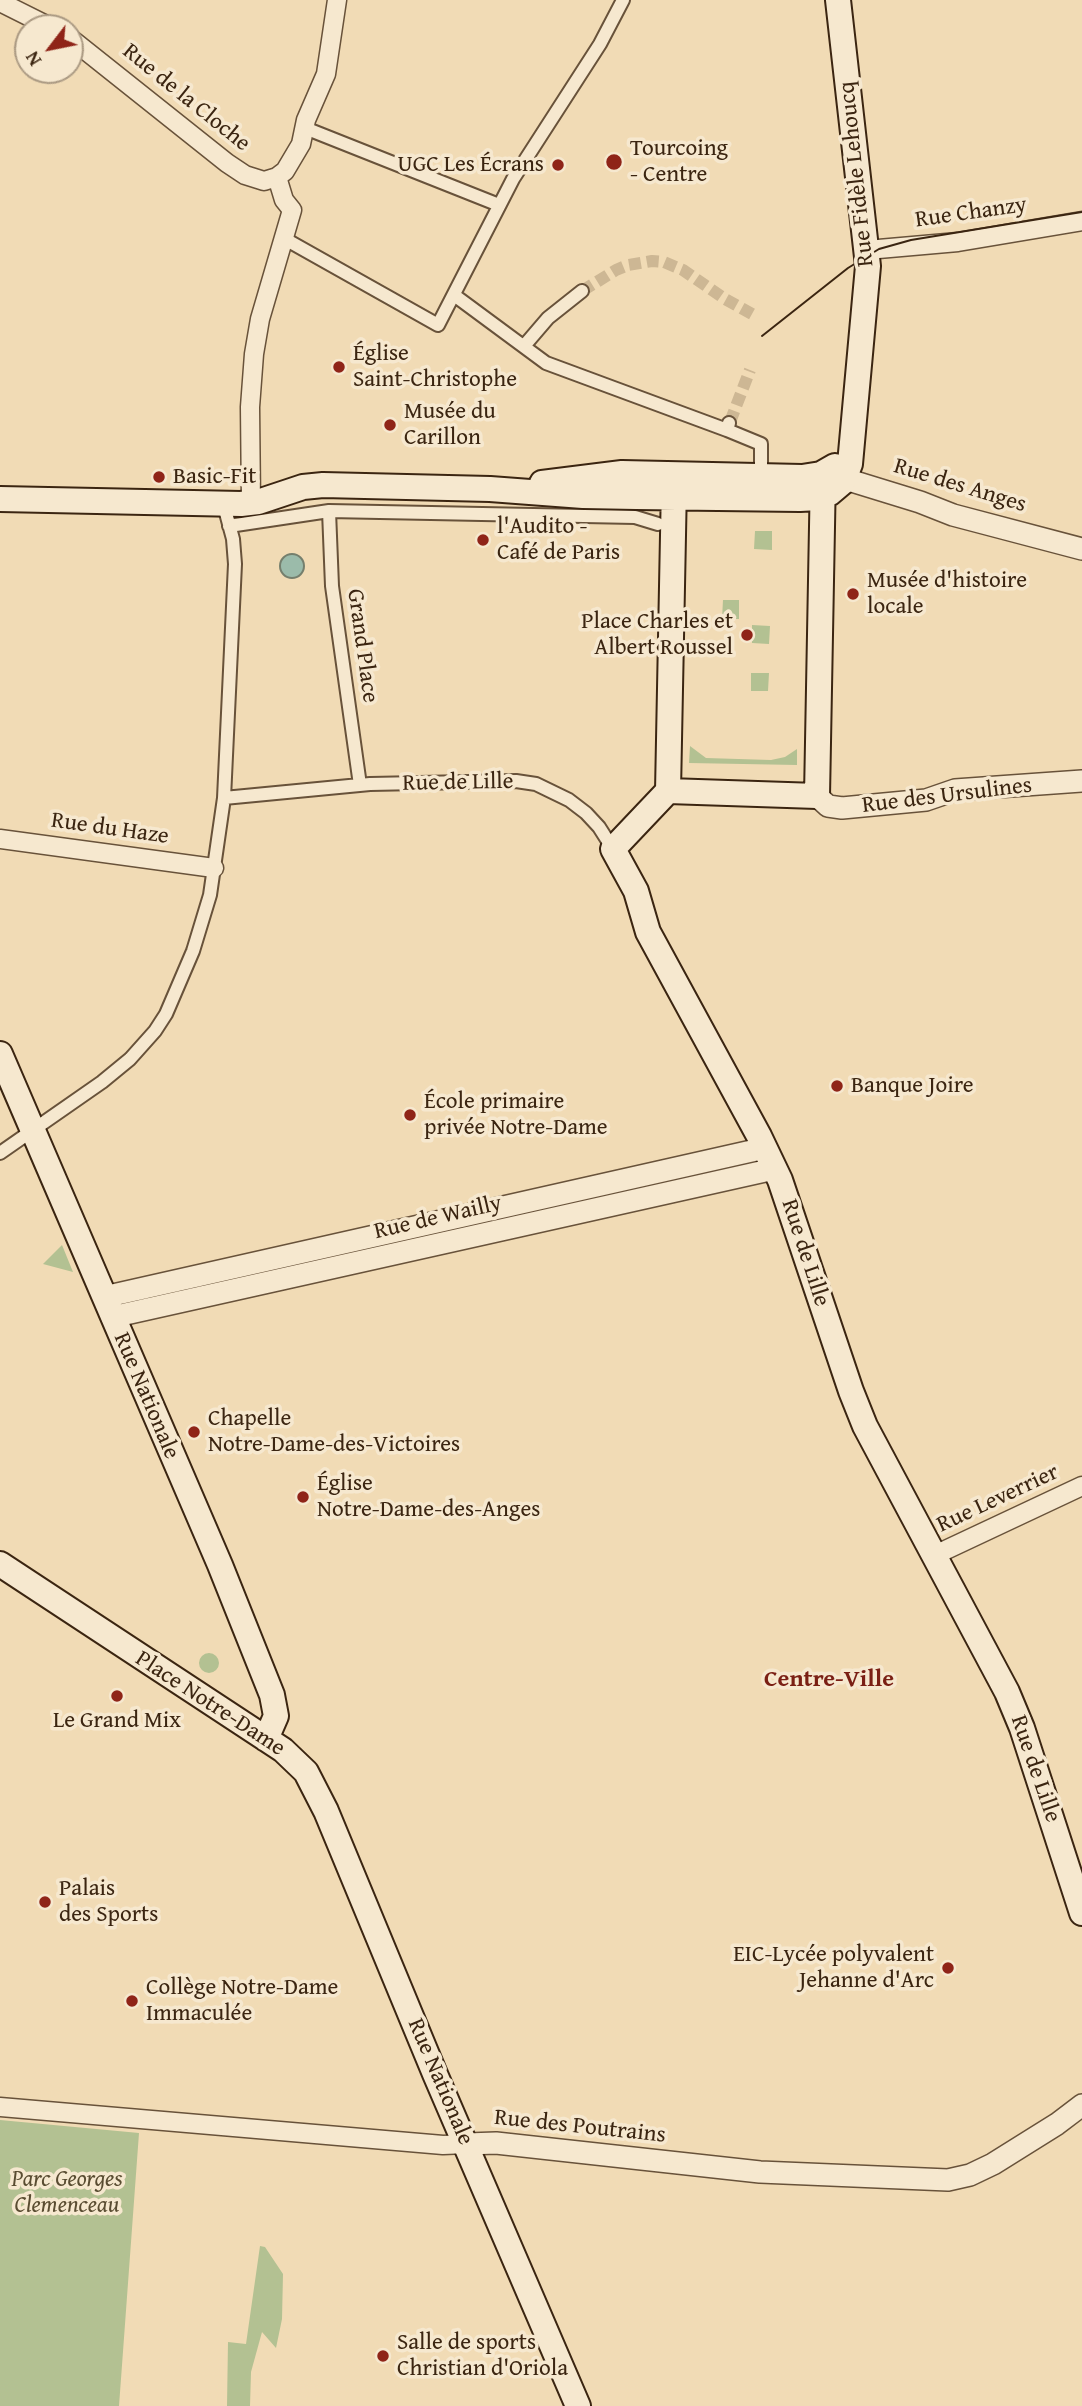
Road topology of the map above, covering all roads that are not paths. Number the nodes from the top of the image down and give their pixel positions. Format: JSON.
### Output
{"nodes":[{"id":1,"x":337,"y":0,"type":"edge"},
{"id":2,"x":623,"y":0,"type":"edge"},
{"id":3,"x":832,"y":0,"type":"edge"},
{"id":4,"x":838,"y":0,"type":"edge"},
{"id":5,"x":0,"y":2,"type":"edge"},
{"id":6,"x":24,"y":14,"type":"edge"},
{"id":7,"x":841,"y":27,"type":"junction"},
{"id":8,"x":84,"y":49,"type":"edge"},
{"id":9,"x":305,"y":128,"type":"junction"},
{"id":10,"x":277,"y":177,"type":"junction"},
{"id":11,"x":499,"y":205,"type":"junction"},
{"id":12,"x":1082,"y":221,"type":"edge"},
{"id":13,"x":285,"y":239,"type":"junction"},
{"id":14,"x":867,"y":250,"type":"junction"},
{"id":15,"x":582,"y":291,"type":"tunnel mouth"},
{"id":16,"x":454,"y":295,"type":"junction"},
{"id":17,"x":524,"y":346,"type":"junction"},
{"id":18,"x":761,"y":470,"type":"dead end"},
{"id":19,"x":831,"y":482,"type":"junction"},
{"id":20,"x":674,"y":485,"type":"junction"},
{"id":21,"x":0,"y":499,"type":"edge"},
{"id":22,"x":251,"y":503,"type":"junction"},
{"id":23,"x":328,"y":511,"type":"junction"},
{"id":24,"x":658,"y":524,"type":"dead end"},
{"id":25,"x":1082,"y":549,"type":"edge"},
{"id":26,"x":1082,"y":781,"type":"edge"},
{"id":27,"x":365,"y":785,"type":"junction"},
{"id":28,"x":668,"y":791,"type":"junction"},
{"id":29,"x":817,"y":796,"type":"junction"},
{"id":30,"x":223,"y":804,"type":"junction"},
{"id":31,"x":0,"y":839,"type":"edge"},
{"id":32,"x":613,"y":849,"type":"junction"},
{"id":33,"x":214,"y":868,"type":"junction"},
{"id":34,"x":0,"y":1054,"type":"edge"},
{"id":35,"x":32,"y":1129,"type":"junction"},
{"id":36,"x":0,"y":1153,"type":"edge"},
{"id":37,"x":770,"y":1158,"type":"junction"},
{"id":38,"x":108,"y":1307,"type":"junction"},
{"id":39,"x":1082,"y":1486,"type":"edge"},
{"id":40,"x":935,"y":1555,"type":"junction"},
{"id":41,"x":0,"y":1564,"type":"edge"},
{"id":42,"x":266,"y":1739,"type":"junction"},
{"id":43,"x":296,"y":1762,"type":"joint"},
{"id":44,"x":1082,"y":1913,"type":"edge"},
{"id":45,"x":1082,"y":2105,"type":"edge"},
{"id":46,"x":0,"y":2107,"type":"edge"},
{"id":47,"x":1082,"y":2113,"type":"edge"},
{"id":48,"x":1057,"y":2124,"type":"junction"},
{"id":49,"x":467,"y":2144,"type":"junction"},
{"id":50,"x":578,"y":2406,"type":"edge"}],
"edges":[{"from":1,"to":9,"type":"street"},
{"from":2,"to":11,"type":"street"},
{"from":3,"to":7,"type":"main road","name":"Rue Fidèle Lehoucq"},
{"from":4,"to":7,"type":"main road","name":"Rue Fidèle Lehoucq"},
{"from":5,"to":6,"type":"street"},
{"from":7,"to":14,"type":"main road","name":"Rue Fidèle Lehoucq"},
{"from":8,"to":10,"type":"street","name":"Rue de la Cloche"},
{"from":9,"to":10,"type":"street"},
{"from":9,"to":11,"type":"street"},
{"from":10,"to":13,"type":"street"},
{"from":11,"to":16,"type":"street"},
{"from":12,"to":14,"type":"street","name":"Rue Chanzy"},
{"from":13,"to":16,"type":"street"},
{"from":13,"to":22,"type":"street"},
{"from":14,"to":19,"type":"main road","name":"Rue Fidèle Lehoucq"},
{"from":15,"to":17,"type":"street"},
{"from":16,"to":17,"type":"street"},
{"from":17,"to":18,"type":"street"},
{"from":19,"to":20,"type":"main road"},
{"from":19,"to":25,"type":"street","name":"Rue des Anges"},
{"from":19,"to":29,"type":"main road"},
{"from":20,"to":22,"type":"main road"},
{"from":20,"to":28,"type":"main road"},
{"from":21,"to":22,"type":"main road"},
{"from":23,"to":24,"type":"street"},
{"from":23,"to":27,"type":"street","name":"Grand Place"},
{"from":23,"to":30,"type":"street"},
{"from":26,"to":29,"type":"street","name":"Rue des Ursulines"},
{"from":27,"to":30,"type":"street"},
{"from":27,"to":32,"type":"street","name":"Rue de Lille"},
{"from":28,"to":29,"type":"main road"},
{"from":28,"to":32,"type":"main road"},
{"from":30,"to":33,"type":"street"},
{"from":31,"to":33,"type":"street","name":"Rue du Haze"},
{"from":32,"to":37,"type":"main road","name":"Rue de Lille"},
{"from":33,"to":35,"type":"street"},
{"from":34,"to":35,"type":"main road","name":"Rue Nationale"},
{"from":35,"to":36,"type":"street"},
{"from":35,"to":38,"type":"main road","name":"Rue Nationale"},
{"from":37,"to":38,"type":"street","name":"Rue de Wailly"},
{"from":37,"to":40,"type":"main road","name":"Rue de Lille"},
{"from":38,"to":42,"type":"main road","name":"Rue Nationale"},
{"from":39,"to":40,"type":"street","name":"Rue Leverrier"},
{"from":40,"to":44,"type":"main road","name":"Rue de Lille"},
{"from":41,"to":42,"type":"main road","name":"Place Notre-Dame"},
{"from":42,"to":43,"type":"main road","name":"Place Notre-Dame"},
{"from":43,"to":49,"type":"main road","name":"Rue Nationale"},
{"from":45,"to":48,"type":"street","name":"Rue des Poutrains"},
{"from":46,"to":49,"type":"street","name":"Rue des Poutrains"},
{"from":47,"to":48,"type":"street","name":"Rue des Poutrains"},
{"from":48,"to":49,"type":"street","name":"Rue des Poutrains"},
{"from":49,"to":50,"type":"main road","name":"Rue Nationale"}]}
